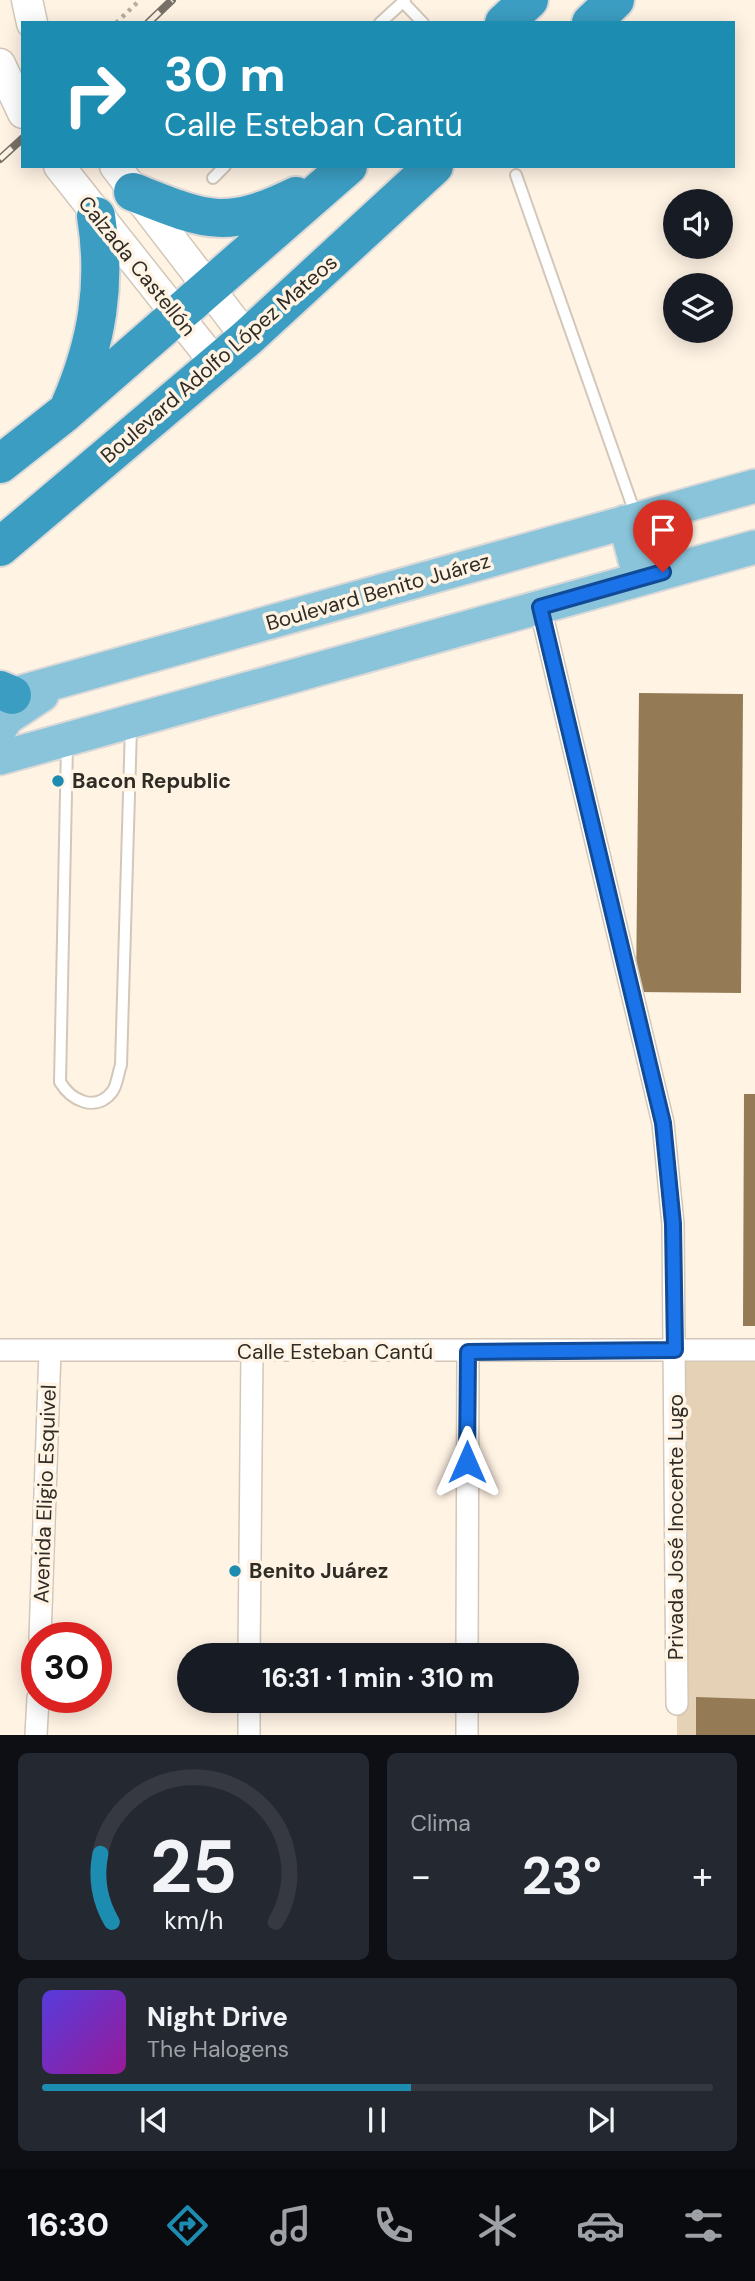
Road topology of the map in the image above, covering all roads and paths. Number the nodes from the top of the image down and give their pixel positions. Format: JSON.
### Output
{"nodes":[{"id":1,"x":27,"y":0,"type":"edge"},
{"id":2,"x":140,"y":0,"type":"edge"},
{"id":3,"x":529,"y":0,"type":"edge"},
{"id":4,"x":615,"y":0,"type":"edge"},
{"id":5,"x":404,"y":1,"type":"edge"},
{"id":6,"x":32,"y":21,"type":"edge"},
{"id":7,"x":118,"y":21,"type":"edge"},
{"id":8,"x":382,"y":21,"type":"edge"},
{"id":9,"x":421,"y":21,"type":"edge"},
{"id":10,"x":506,"y":21,"type":"edge"},
{"id":11,"x":592,"y":21,"type":"edge"},
{"id":12,"x":0,"y":64,"type":"edge"},
{"id":13,"x":21,"y":109,"type":"edge"},
{"id":14,"x":60,"y":168,"type":"edge"},
{"id":15,"x":223,"y":168,"type":"edge"},
{"id":16,"x":432,"y":168,"type":"edge"},
{"id":17,"x":345,"y":169,"type":"edge"},
{"id":18,"x":516,"y":175,"type":"dead end"},
{"id":19,"x":213,"y":178,"type":"dead end"},
{"id":20,"x":124,"y":179,"type":"edge"},
{"id":21,"x":96,"y":216,"type":"junction"},
{"id":22,"x":207,"y":287,"type":"junction"},
{"id":23,"x":176,"y":314,"type":"junction"},
{"id":24,"x":247,"y":338,"type":"junction"},
{"id":25,"x":216,"y":364,"type":"junction"},
{"id":26,"x":66,"y":412,"type":"junction"},
{"id":27,"x":0,"y":464,"type":"edge"},
{"id":28,"x":755,"y":485,"type":"edge"},
{"id":29,"x":631,"y":520,"type":"junction"},
{"id":30,"x":0,"y":547,"type":"edge"},
{"id":31,"x":755,"y":547,"type":"edge"},
{"id":32,"x":640,"y":579,"type":"junction"},
{"id":33,"x":540,"y":607,"type":"junction"},
{"id":34,"x":3,"y":703,"type":"edge"},
{"id":35,"x":132,"y":721,"type":"junction"},
{"id":36,"x":68,"y":739,"type":"junction"},
{"id":37,"x":0,"y":758,"type":"edge"},
{"id":38,"x":0,"y":1350,"type":"edge"},
{"id":39,"x":675,"y":1350,"type":"junction"},
{"id":40,"x":755,"y":1350,"type":"edge"},
{"id":41,"x":50,"y":1351,"type":"junction"},
{"id":42,"x":252,"y":1352,"type":"junction"},
{"id":43,"x":468,"y":1352,"type":"junction"},
{"id":44,"x":41,"y":1622,"type":"edge"},
{"id":45,"x":249,"y":1643,"type":"edge"},
{"id":46,"x":467,"y":1643,"type":"edge"},
{"id":47,"x":677,"y":1704,"type":"dead end"},
{"id":48,"x":37,"y":1713,"type":"edge"},
{"id":49,"x":249,"y":1713,"type":"edge"},
{"id":50,"x":467,"y":1713,"type":"edge"},
{"id":51,"x":36,"y":1735,"type":"edge"},
{"id":52,"x":248,"y":1735,"type":"edge"},
{"id":53,"x":467,"y":1735,"type":"edge"}],
"edges":[{"from":1,"to":6,"type":"main road"},
{"from":2,"to":7,"type":"path"},
{"from":3,"to":10,"type":"highway"},
{"from":4,"to":11,"type":"highway"},
{"from":5,"to":8,"type":"lane"},
{"from":5,"to":9,"type":"lane"},
{"from":12,"to":13,"type":"main road"},
{"from":14,"to":21,"type":"main road","name":"Calzada Castellón"},
{"from":15,"to":19,"type":"lane"},
{"from":16,"to":24,"type":"highway","name":"Boulevard Adolfo López Mateos"},
{"from":17,"to":20,"type":"highway"},
{"from":17,"to":22,"type":"highway"},
{"from":18,"to":29,"type":"lane"},
{"from":20,"to":22,"type":"main road","name":"Calzada Castellón"},
{"from":21,"to":23,"type":"main road","name":"Calzada Castellón"},
{"from":21,"to":26,"type":"highway"},
{"from":22,"to":23,"type":"highway"},
{"from":22,"to":24,"type":"main road","name":"Calzada Castellón"},
{"from":23,"to":25,"type":"main road","name":"Calzada Castellón"},
{"from":23,"to":26,"type":"highway"},
{"from":24,"to":25,"type":"highway","name":"Boulevard Adolfo López Mateos"},
{"from":25,"to":30,"type":"highway","name":"Boulevard Adolfo López Mateos"},
{"from":26,"to":27,"type":"highway"},
{"from":28,"to":29,"type":"main road","name":"Boulevard Benito Juárez"},
{"from":29,"to":32,"type":"main road"},
{"from":29,"to":34,"type":"main road","name":"Boulevard Benito Juárez"},
{"from":31,"to":32,"type":"main road"},
{"from":32,"to":33,"type":"main road"},
{"from":33,"to":35,"type":"main road"},
{"from":33,"to":39,"type":"street","name":"Privada José Inocente Lugo"},
{"from":35,"to":36,"type":"main road"},
{"from":35,"to":36,"type":"lane"},
{"from":36,"to":37,"type":"main road"},
{"from":38,"to":41,"type":"street","name":"Calle Esteban Cantú"},
{"from":39,"to":40,"type":"street","name":"Calle Esteban Cantú"},
{"from":39,"to":43,"type":"street","name":"Calle Esteban Cantú"},
{"from":39,"to":47,"type":"street","name":"Privada José Inocente Lugo"},
{"from":41,"to":42,"type":"street","name":"Calle Esteban Cantú"},
{"from":41,"to":44,"type":"street","name":"Avenida Eligio Esquivel"},
{"from":42,"to":43,"type":"street","name":"Calle Esteban Cantú"},
{"from":42,"to":45,"type":"street"},
{"from":43,"to":46,"type":"street"},
{"from":48,"to":51,"type":"street"},
{"from":49,"to":52,"type":"street"},
{"from":50,"to":53,"type":"street"}]}
